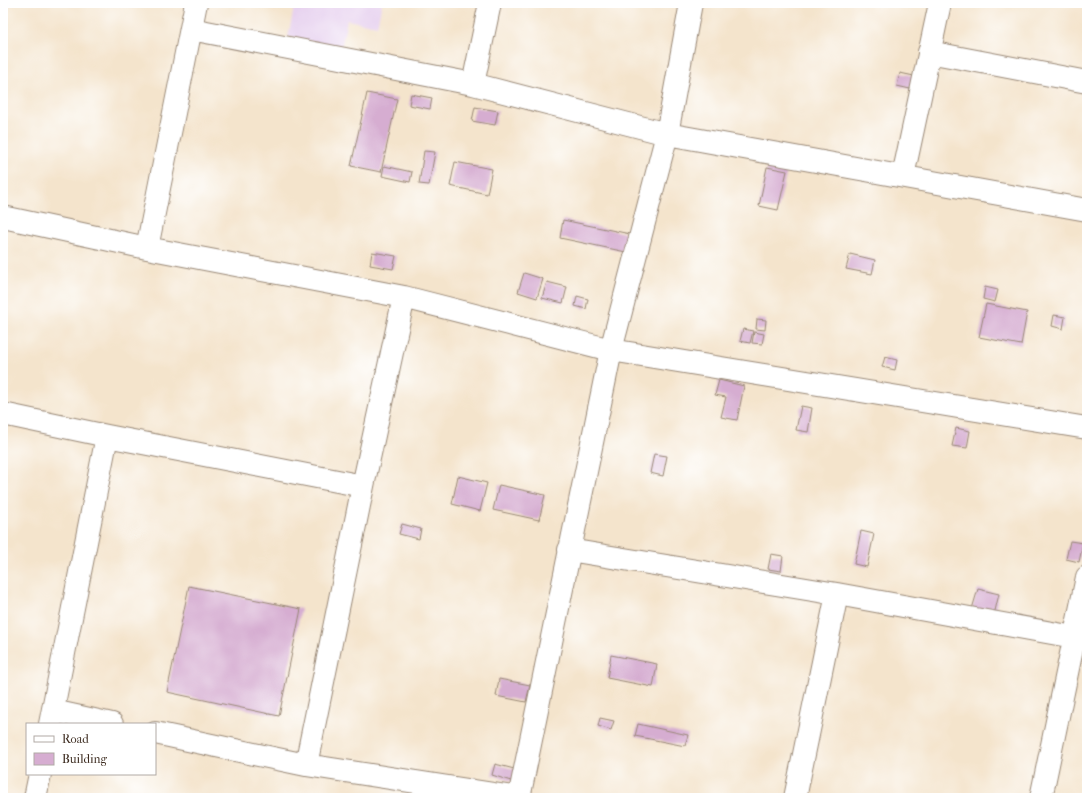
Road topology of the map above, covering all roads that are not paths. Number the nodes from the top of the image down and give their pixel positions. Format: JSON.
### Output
{"nodes":[{"id":1,"x":196,"y":3,"type":"edge"},
{"id":2,"x":490,"y":3,"type":"edge"},
{"id":3,"x":691,"y":3,"type":"edge"},
{"id":4,"x":940,"y":3,"type":"edge"},
{"id":5,"x":191,"y":29,"type":"junction"},
{"id":6,"x":929,"y":52,"type":"junction"},
{"id":7,"x":1087,"y":82,"type":"edge"},
{"id":8,"x":473,"y":84,"type":"junction"},
{"id":9,"x":667,"y":134,"type":"junction"},
{"id":10,"x":903,"y":176,"type":"junction"},
{"id":11,"x":1087,"y":210,"type":"edge"},
{"id":12,"x":3,"y":216,"type":"edge"},
{"id":13,"x":146,"y":248,"type":"junction"},
{"id":14,"x":404,"y":297,"type":"junction"},
{"id":15,"x":612,"y":350,"type":"junction"},
{"id":16,"x":3,"y":414,"type":"edge"},
{"id":17,"x":1087,"y":428,"type":"edge"},
{"id":18,"x":107,"y":436,"type":"junction"},
{"id":19,"x":363,"y":486,"type":"junction"},
{"id":20,"x":569,"y":550,"type":"junction"},
{"id":21,"x":1087,"y":577,"type":"edge"},
{"id":22,"x":837,"y":594,"type":"junction"},
{"id":23,"x":1074,"y":637,"type":"junction"},
{"id":24,"x":51,"y":718,"type":"edge"},
{"id":25,"x":102,"y":723,"type":"edge"},
{"id":26,"x":156,"y":733,"type":"edge"},
{"id":27,"x":306,"y":765,"type":"junction"},
{"id":28,"x":40,"y":775,"type":"edge"},
{"id":29,"x":35,"y":798,"type":"edge"},
{"id":30,"x":519,"y":798,"type":"edge"},
{"id":31,"x":795,"y":798,"type":"edge"},
{"id":32,"x":1041,"y":798,"type":"edge"}],
"edges":[{"from":1,"to":5,"type":"street"},
{"from":2,"to":8,"type":"street"},
{"from":3,"to":9,"type":"street"},
{"from":4,"to":6,"type":"street"},
{"from":5,"to":8,"type":"street"},
{"from":5,"to":13,"type":"street"},
{"from":6,"to":7,"type":"street"},
{"from":6,"to":10,"type":"street"},
{"from":8,"to":9,"type":"street"},
{"from":9,"to":10,"type":"street"},
{"from":9,"to":15,"type":"street"},
{"from":10,"to":11,"type":"street"},
{"from":12,"to":13,"type":"street"},
{"from":13,"to":14,"type":"street"},
{"from":14,"to":15,"type":"street"},
{"from":14,"to":19,"type":"street"},
{"from":15,"to":17,"type":"street"},
{"from":15,"to":20,"type":"street"},
{"from":16,"to":18,"type":"street"},
{"from":18,"to":19,"type":"street"},
{"from":18,"to":24,"type":"street"},
{"from":19,"to":27,"type":"street"},
{"from":20,"to":22,"type":"street"},
{"from":20,"to":30,"type":"street"},
{"from":21,"to":23,"type":"street"},
{"from":22,"to":23,"type":"street"},
{"from":22,"to":31,"type":"street"},
{"from":23,"to":32,"type":"street"},
{"from":24,"to":25,"type":"street"},
{"from":26,"to":27,"type":"street"},
{"from":27,"to":30,"type":"street"},
{"from":28,"to":29,"type":"street"}]}
